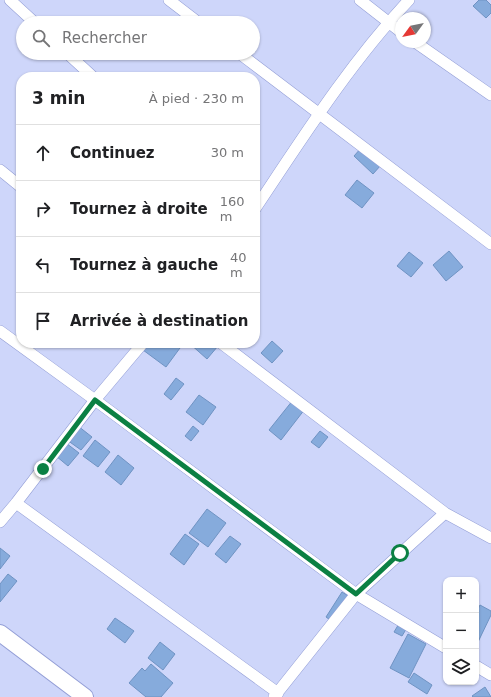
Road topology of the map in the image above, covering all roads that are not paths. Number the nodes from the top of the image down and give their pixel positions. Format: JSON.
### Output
{"nodes":[{"id":1,"x":10,"y":0,"type":"edge"},
{"id":2,"x":169,"y":0,"type":"edge"},
{"id":3,"x":360,"y":0,"type":"edge"},
{"id":4,"x":409,"y":0,"type":"edge"},
{"id":5,"x":27,"y":16,"type":"edge"},
{"id":6,"x":190,"y":16,"type":"edge"},
{"id":7,"x":388,"y":23,"type":"junction"},
{"id":8,"x":395,"y":28,"type":"edge"},
{"id":9,"x":424,"y":48,"type":"edge"},
{"id":10,"x":75,"y":60,"type":"edge"},
{"id":11,"x":248,"y":60,"type":"edge"},
{"id":12,"x":88,"y":72,"type":"edge"},
{"id":13,"x":491,"y":95,"type":"edge"},
{"id":14,"x":319,"y":113,"type":"junction"},
{"id":15,"x":0,"y":170,"type":"edge"},
{"id":16,"x":16,"y":183,"type":"edge"},
{"id":17,"x":260,"y":202,"type":"edge"},
{"id":18,"x":491,"y":244,"type":"edge"},
{"id":19,"x":0,"y":331,"type":"edge"},
{"id":20,"x":16,"y":343,"type":"edge"},
{"id":21,"x":23,"y":348,"type":"edge"},
{"id":22,"x":139,"y":348,"type":"edge"},
{"id":23,"x":228,"y":348,"type":"edge"},
{"id":24,"x":95,"y":400,"type":"junction"},
{"id":25,"x":16,"y":503,"type":"junction"},
{"id":26,"x":445,"y":513,"type":"junction"},
{"id":27,"x":0,"y":522,"type":"edge"},
{"id":28,"x":491,"y":538,"type":"edge"},
{"id":29,"x":356,"y":594,"type":"junction"},
{"id":30,"x":0,"y":634,"type":"edge"},
{"id":31,"x":443,"y":646,"type":"edge"},
{"id":32,"x":479,"y":668,"type":"edge"},
{"id":33,"x":491,"y":676,"type":"edge"},
{"id":34,"x":276,"y":695,"type":"edge"},
{"id":35,"x":85,"y":697,"type":"edge"}],
"edges":[{"from":1,"to":5,"type":"street"},
{"from":2,"to":6,"type":"street"},
{"from":3,"to":7,"type":"street"},
{"from":4,"to":7,"type":"street"},
{"from":7,"to":8,"type":"street"},
{"from":7,"to":14,"type":"street"},
{"from":9,"to":13,"type":"street"},
{"from":10,"to":12,"type":"street"},
{"from":11,"to":14,"type":"street"},
{"from":14,"to":17,"type":"street"},
{"from":14,"to":18,"type":"street"},
{"from":15,"to":16,"type":"street"},
{"from":19,"to":20,"type":"street"},
{"from":21,"to":24,"type":"street"},
{"from":22,"to":24,"type":"street"},
{"from":23,"to":26,"type":"street"},
{"from":24,"to":25,"type":"street"},
{"from":24,"to":29,"type":"street"},
{"from":25,"to":27,"type":"street"},
{"from":25,"to":34,"type":"street"},
{"from":26,"to":28,"type":"street"},
{"from":26,"to":29,"type":"street"},
{"from":29,"to":31,"type":"street"},
{"from":29,"to":34,"type":"street"},
{"from":30,"to":35,"type":"main road"},
{"from":32,"to":33,"type":"street"}]}
